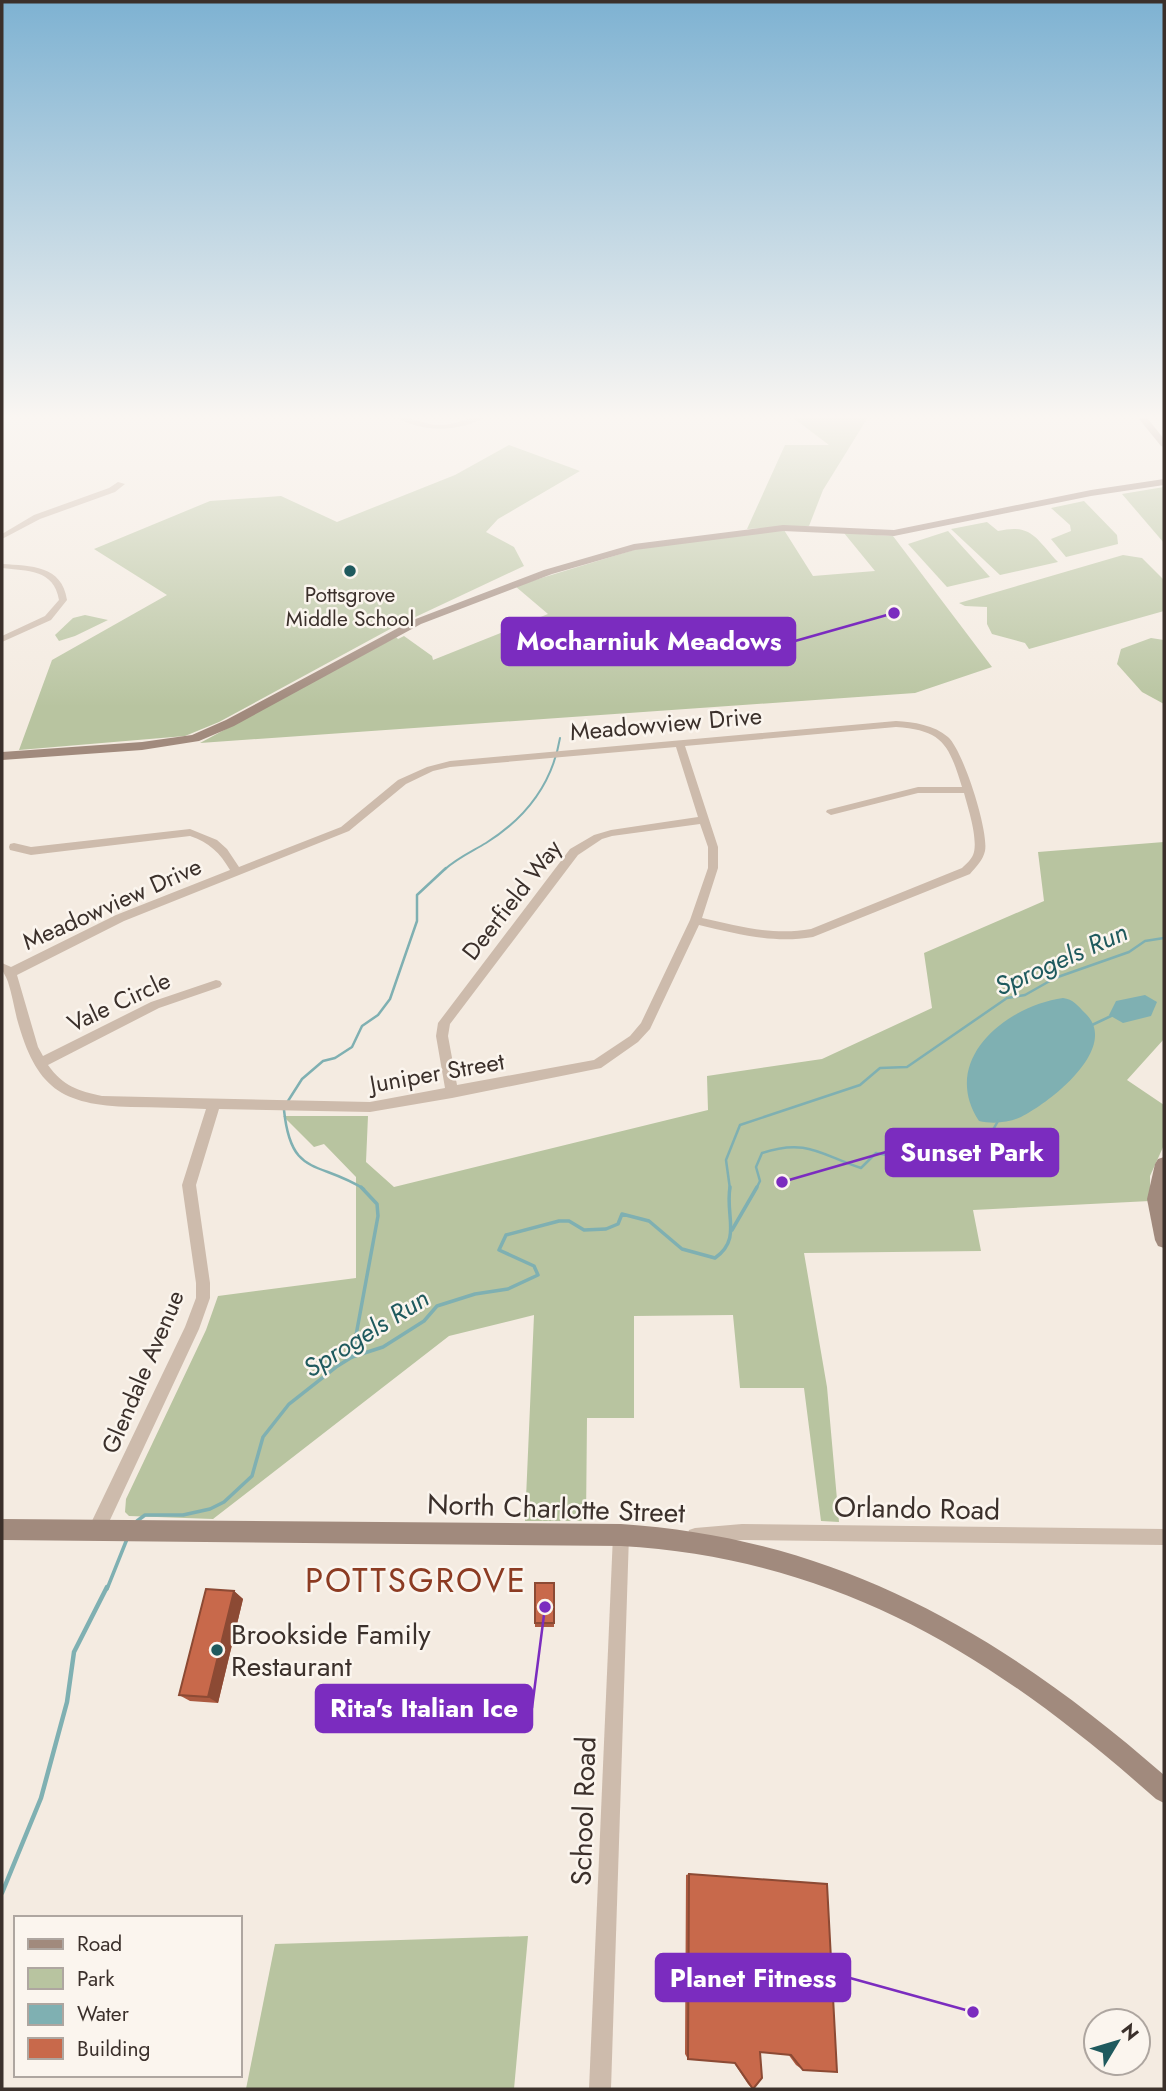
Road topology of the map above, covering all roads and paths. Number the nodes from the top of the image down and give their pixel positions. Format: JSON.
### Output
{"nodes":[{"id":1,"x":52,"y":512,"type":"edge"},
{"id":2,"x":998,"y":512,"type":"edge"},
{"id":3,"x":2,"y":537,"type":"edge"},
{"id":4,"x":2,"y":566,"type":"edge"},
{"id":5,"x":2,"y":639,"type":"edge"},
{"id":6,"x":680,"y":745,"type":"junction"},
{"id":7,"x":2,"y":756,"type":"edge"},
{"id":8,"x":967,"y":790,"type":"junction"},
{"id":9,"x":831,"y":812,"type":"dead end"},
{"id":10,"x":702,"y":820,"type":"junction"},
{"id":11,"x":14,"y":847,"type":"dead end"},
{"id":12,"x":237,"y":873,"type":"junction"},
{"id":13,"x":696,"y":920,"type":"junction"},
{"id":14,"x":6,"y":970,"type":"edge"},
{"id":15,"x":216,"y":984,"type":"dead end"},
{"id":16,"x":41,"y":1063,"type":"junction"},
{"id":17,"x":452,"y":1093,"type":"junction"},
{"id":18,"x":214,"y":1105,"type":"junction"},
{"id":19,"x":1164,"y":1164,"type":"edge"},
{"id":20,"x":1164,"y":1240,"type":"edge"},
{"id":21,"x":2,"y":1529,"type":"edge"},
{"id":22,"x":97,"y":1529,"type":"junction"},
{"id":23,"x":621,"y":1535,"type":"junction"},
{"id":24,"x":1164,"y":1537,"type":"edge"},
{"id":25,"x":670,"y":1539,"type":"junction"},
{"id":26,"x":1164,"y":1791,"type":"edge"},
{"id":27,"x":600,"y":2089,"type":"edge"}],
"edges":[{"from":1,"to":3,"type":"street"},
{"from":2,"to":7,"type":"street"},
{"from":4,"to":5,"type":"street"},
{"from":6,"to":8,"type":"street","name":"Meadowview Drive"},
{"from":6,"to":10,"type":"street","name":"Juniper Street"},
{"from":6,"to":12,"type":"street","name":"Meadowview Drive"},
{"from":8,"to":9,"type":"street"},
{"from":8,"to":13,"type":"street","name":"Meadowview Drive"},
{"from":10,"to":13,"type":"street","name":"Juniper Street"},
{"from":10,"to":17,"type":"street","name":"Deerfield Way"},
{"from":11,"to":12,"type":"street"},
{"from":12,"to":14,"type":"street","name":"Meadowview Drive"},
{"from":13,"to":17,"type":"street","name":"Juniper Street"},
{"from":14,"to":16,"type":"street","name":"Juniper Street"},
{"from":15,"to":16,"type":"street","name":"Vale Circle"},
{"from":16,"to":18,"type":"street","name":"Juniper Street"},
{"from":17,"to":18,"type":"street","name":"Juniper Street"},
{"from":18,"to":22,"type":"street","name":"Glendale Avenue"},
{"from":19,"to":20,"type":"street"},
{"from":21,"to":22,"type":"street","name":"North Charlotte Street"},
{"from":22,"to":23,"type":"street","name":"North Charlotte Street"},
{"from":23,"to":25,"type":"street","name":"North Charlotte Street"},
{"from":23,"to":27,"type":"street","name":"School Road"},
{"from":24,"to":25,"type":"street","name":"Orlando Road"},
{"from":25,"to":26,"type":"street","name":"North Charlotte Street"}]}
